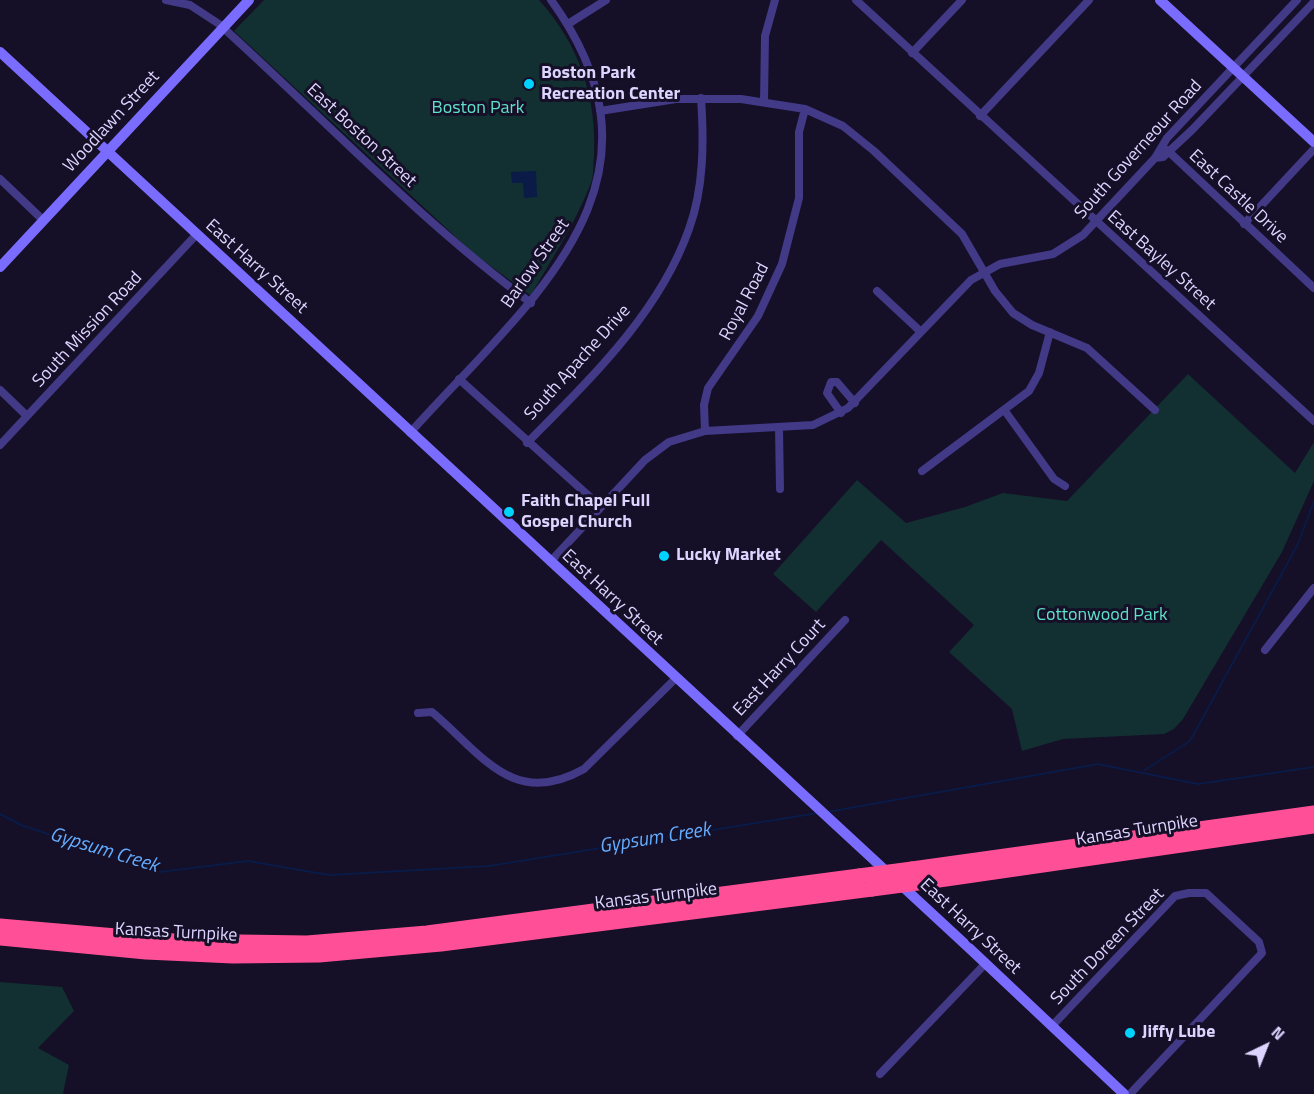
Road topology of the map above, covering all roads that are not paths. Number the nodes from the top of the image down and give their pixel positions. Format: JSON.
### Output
{"nodes":[{"id":1,"x":166,"y":0,"type":"edge"},
{"id":2,"x":249,"y":0,"type":"edge"},
{"id":3,"x":551,"y":0,"type":"edge"},
{"id":4,"x":606,"y":0,"type":"edge"},
{"id":5,"x":775,"y":0,"type":"edge"},
{"id":6,"x":856,"y":0,"type":"edge"},
{"id":7,"x":962,"y":0,"type":"edge"},
{"id":8,"x":1089,"y":0,"type":"edge"},
{"id":9,"x":1160,"y":0,"type":"edge"},
{"id":10,"x":1297,"y":0,"type":"edge"},
{"id":11,"x":1314,"y":2,"type":"edge"},
{"id":12,"x":568,"y":24,"type":"junction"},
{"id":13,"x":223,"y":28,"type":"junction"},
{"id":14,"x":0,"y":52,"type":"edge"},
{"id":15,"x":912,"y":53,"type":"junction"},
{"id":16,"x":1234,"y":68,"type":"junction"},
{"id":17,"x":1243,"y":76,"type":"junction"},
{"id":18,"x":701,"y":98,"type":"junction"},
{"id":19,"x":764,"y":102,"type":"junction"},
{"id":20,"x":805,"y":109,"type":"junction"},
{"id":21,"x":600,"y":111,"type":"junction"},
{"id":22,"x":980,"y":116,"type":"junction"},
{"id":23,"x":1314,"y":142,"type":"edge"},
{"id":24,"x":1162,"y":145,"type":"junction"},
{"id":25,"x":1314,"y":149,"type":"edge"},
{"id":26,"x":107,"y":152,"type":"junction"},
{"id":27,"x":1169,"y":152,"type":"junction"},
{"id":28,"x":1155,"y":158,"type":"junction"},
{"id":29,"x":0,"y":179,"type":"edge"},
{"id":30,"x":43,"y":220,"type":"junction"},
{"id":31,"x":1096,"y":223,"type":"junction"},
{"id":32,"x":1244,"y":224,"type":"junction"},
{"id":33,"x":196,"y":235,"type":"junction"},
{"id":34,"x":0,"y":267,"type":"edge"},
{"id":35,"x":985,"y":271,"type":"junction"},
{"id":36,"x":1314,"y":288,"type":"edge"},
{"id":37,"x":877,"y":291,"type":"dead end"},
{"id":38,"x":531,"y":303,"type":"junction"},
{"id":39,"x":921,"y":332,"type":"junction"},
{"id":40,"x":1050,"y":333,"type":"junction"},
{"id":41,"x":459,"y":379,"type":"junction"},
{"id":42,"x":0,"y":390,"type":"edge"},
{"id":43,"x":855,"y":403,"type":"junction"},
{"id":44,"x":1155,"y":410,"type":"dead end"},
{"id":45,"x":1005,"y":411,"type":"junction"},
{"id":46,"x":841,"y":413,"type":"junction"},
{"id":47,"x":27,"y":416,"type":"junction"},
{"id":48,"x":1314,"y":421,"type":"edge"},
{"id":49,"x":779,"y":428,"type":"junction"},
{"id":50,"x":705,"y":431,"type":"junction"},
{"id":51,"x":410,"y":433,"type":"junction"},
{"id":52,"x":527,"y":443,"type":"junction"},
{"id":53,"x":0,"y":445,"type":"edge"},
{"id":54,"x":922,"y":471,"type":"dead end"},
{"id":55,"x":1065,"y":486,"type":"dead end"},
{"id":56,"x":780,"y":489,"type":"dead end"},
{"id":57,"x":601,"y":507,"type":"junction"},
{"id":58,"x":550,"y":562,"type":"junction"},
{"id":59,"x":1314,"y":588,"type":"edge"},
{"id":60,"x":845,"y":620,"type":"dead end"},
{"id":61,"x":1265,"y":651,"type":"dead end"},
{"id":62,"x":675,"y":679,"type":"junction"},
{"id":63,"x":418,"y":713,"type":"dead end"},
{"id":64,"x":737,"y":736,"type":"junction"},
{"id":65,"x":1314,"y":813,"type":"edge"},
{"id":66,"x":1314,"y":826,"type":"edge"},
{"id":67,"x":0,"y":926,"type":"edge"},
{"id":68,"x":0,"y":938,"type":"edge"},
{"id":69,"x":986,"y":963,"type":"junction"},
{"id":70,"x":1052,"y":1026,"type":"junction"},
{"id":71,"x":880,"y":1074,"type":"dead end"},
{"id":72,"x":1117,"y":1092,"type":"edge"},
{"id":73,"x":1130,"y":1094,"type":"edge"}],
"edges":[{"from":1,"to":13,"type":"street","name":"East Boston Street"},
{"from":2,"to":13,"type":"main road","name":"Woodlawn Street"},
{"from":3,"to":12,"type":"street","name":"Barlow Street"},
{"from":4,"to":12,"type":"street"},
{"from":5,"to":19,"type":"street"},
{"from":6,"to":15,"type":"street","name":"East Bayley Street"},
{"from":7,"to":15,"type":"street"},
{"from":8,"to":22,"type":"street"},
{"from":9,"to":16,"type":"main road"},
{"from":10,"to":16,"type":"street","name":"South Governeour Road"},
{"from":11,"to":17,"type":"street","name":"South Governeour Road"},
{"from":12,"to":21,"type":"street","name":"Barlow Street"},
{"from":13,"to":26,"type":"main road","name":"Woodlawn Street"},
{"from":13,"to":38,"type":"street","name":"East Boston Street"},
{"from":14,"to":26,"type":"main road","name":"East Harry Street"},
{"from":15,"to":22,"type":"street","name":"East Bayley Street"},
{"from":16,"to":17,"type":"main road"},
{"from":16,"to":24,"type":"street","name":"South Governeour Road"},
{"from":17,"to":23,"type":"main road"},
{"from":17,"to":27,"type":"street","name":"South Governeour Road"},
{"from":18,"to":19,"type":"street"},
{"from":18,"to":21,"type":"street"},
{"from":18,"to":52,"type":"street","name":"South Apache Drive"},
{"from":19,"to":20,"type":"street"},
{"from":20,"to":35,"type":"street"},
{"from":20,"to":50,"type":"street","name":"Royal Road"},
{"from":21,"to":38,"type":"street","name":"Barlow Street"},
{"from":22,"to":31,"type":"street","name":"East Bayley Street"},
{"from":24,"to":27,"type":"street","name":"East Castle Drive"},
{"from":24,"to":28,"type":"street","name":"South Governeour Road"},
{"from":25,"to":32,"type":"street"},
{"from":26,"to":30,"type":"main road","name":"Woodlawn Street"},
{"from":26,"to":33,"type":"main road","name":"East Harry Street"},
{"from":27,"to":28,"type":"street","name":"East Castle Drive"},
{"from":27,"to":32,"type":"street","name":"East Castle Drive"},
{"from":28,"to":31,"type":"street","name":"South Governeour Road"},
{"from":29,"to":30,"type":"street"},
{"from":30,"to":34,"type":"main road","name":"Woodlawn Street"},
{"from":31,"to":35,"type":"street","name":"South Governeour Road"},
{"from":31,"to":48,"type":"street","name":"East Bayley Street"},
{"from":32,"to":36,"type":"street","name":"East Castle Drive"},
{"from":33,"to":47,"type":"street","name":"South Mission Road"},
{"from":33,"to":51,"type":"main road","name":"East Harry Street"},
{"from":35,"to":39,"type":"street","name":"South Governeour Road"},
{"from":35,"to":40,"type":"street"},
{"from":37,"to":39,"type":"street"},
{"from":38,"to":41,"type":"street","name":"Barlow Street"},
{"from":39,"to":43,"type":"street","name":"South Governeour Road"},
{"from":40,"to":44,"type":"street"},
{"from":40,"to":45,"type":"street"},
{"from":41,"to":51,"type":"street","name":"Barlow Street"},
{"from":41,"to":52,"type":"street"},
{"from":42,"to":47,"type":"street"},
{"from":43,"to":46,"type":"street","name":"South Governeour Road"},
{"from":43,"to":46,"type":"street"},
{"from":45,"to":54,"type":"street"},
{"from":45,"to":55,"type":"street"},
{"from":46,"to":49,"type":"street","name":"South Governeour Road"},
{"from":47,"to":53,"type":"street","name":"South Mission Road"},
{"from":49,"to":50,"type":"street","name":"South Governeour Road"},
{"from":49,"to":56,"type":"street"},
{"from":50,"to":57,"type":"street","name":"South Governeour Road"},
{"from":51,"to":58,"type":"main road","name":"East Harry Street"},
{"from":52,"to":57,"type":"street"},
{"from":57,"to":58,"type":"street","name":"South Governeour Road"},
{"from":58,"to":62,"type":"main road","name":"East Harry Street"},
{"from":59,"to":61,"type":"street"},
{"from":60,"to":64,"type":"street","name":"East Harry Court"},
{"from":62,"to":63,"type":"street"},
{"from":62,"to":64,"type":"main road","name":"East Harry Street"},
{"from":64,"to":69,"type":"main road","name":"East Harry Street"},
{"from":65,"to":67,"type":"highway","name":"Kansas Turnpike","bridge":true},
{"from":66,"to":68,"type":"highway","name":"Kansas Turnpike","bridge":true},
{"from":69,"to":70,"type":"main road","name":"East Harry Street"},
{"from":69,"to":71,"type":"street"},
{"from":70,"to":72,"type":"main road","name":"East Harry Street"},
{"from":70,"to":73,"type":"street","name":"South Doreen Street"}]}
